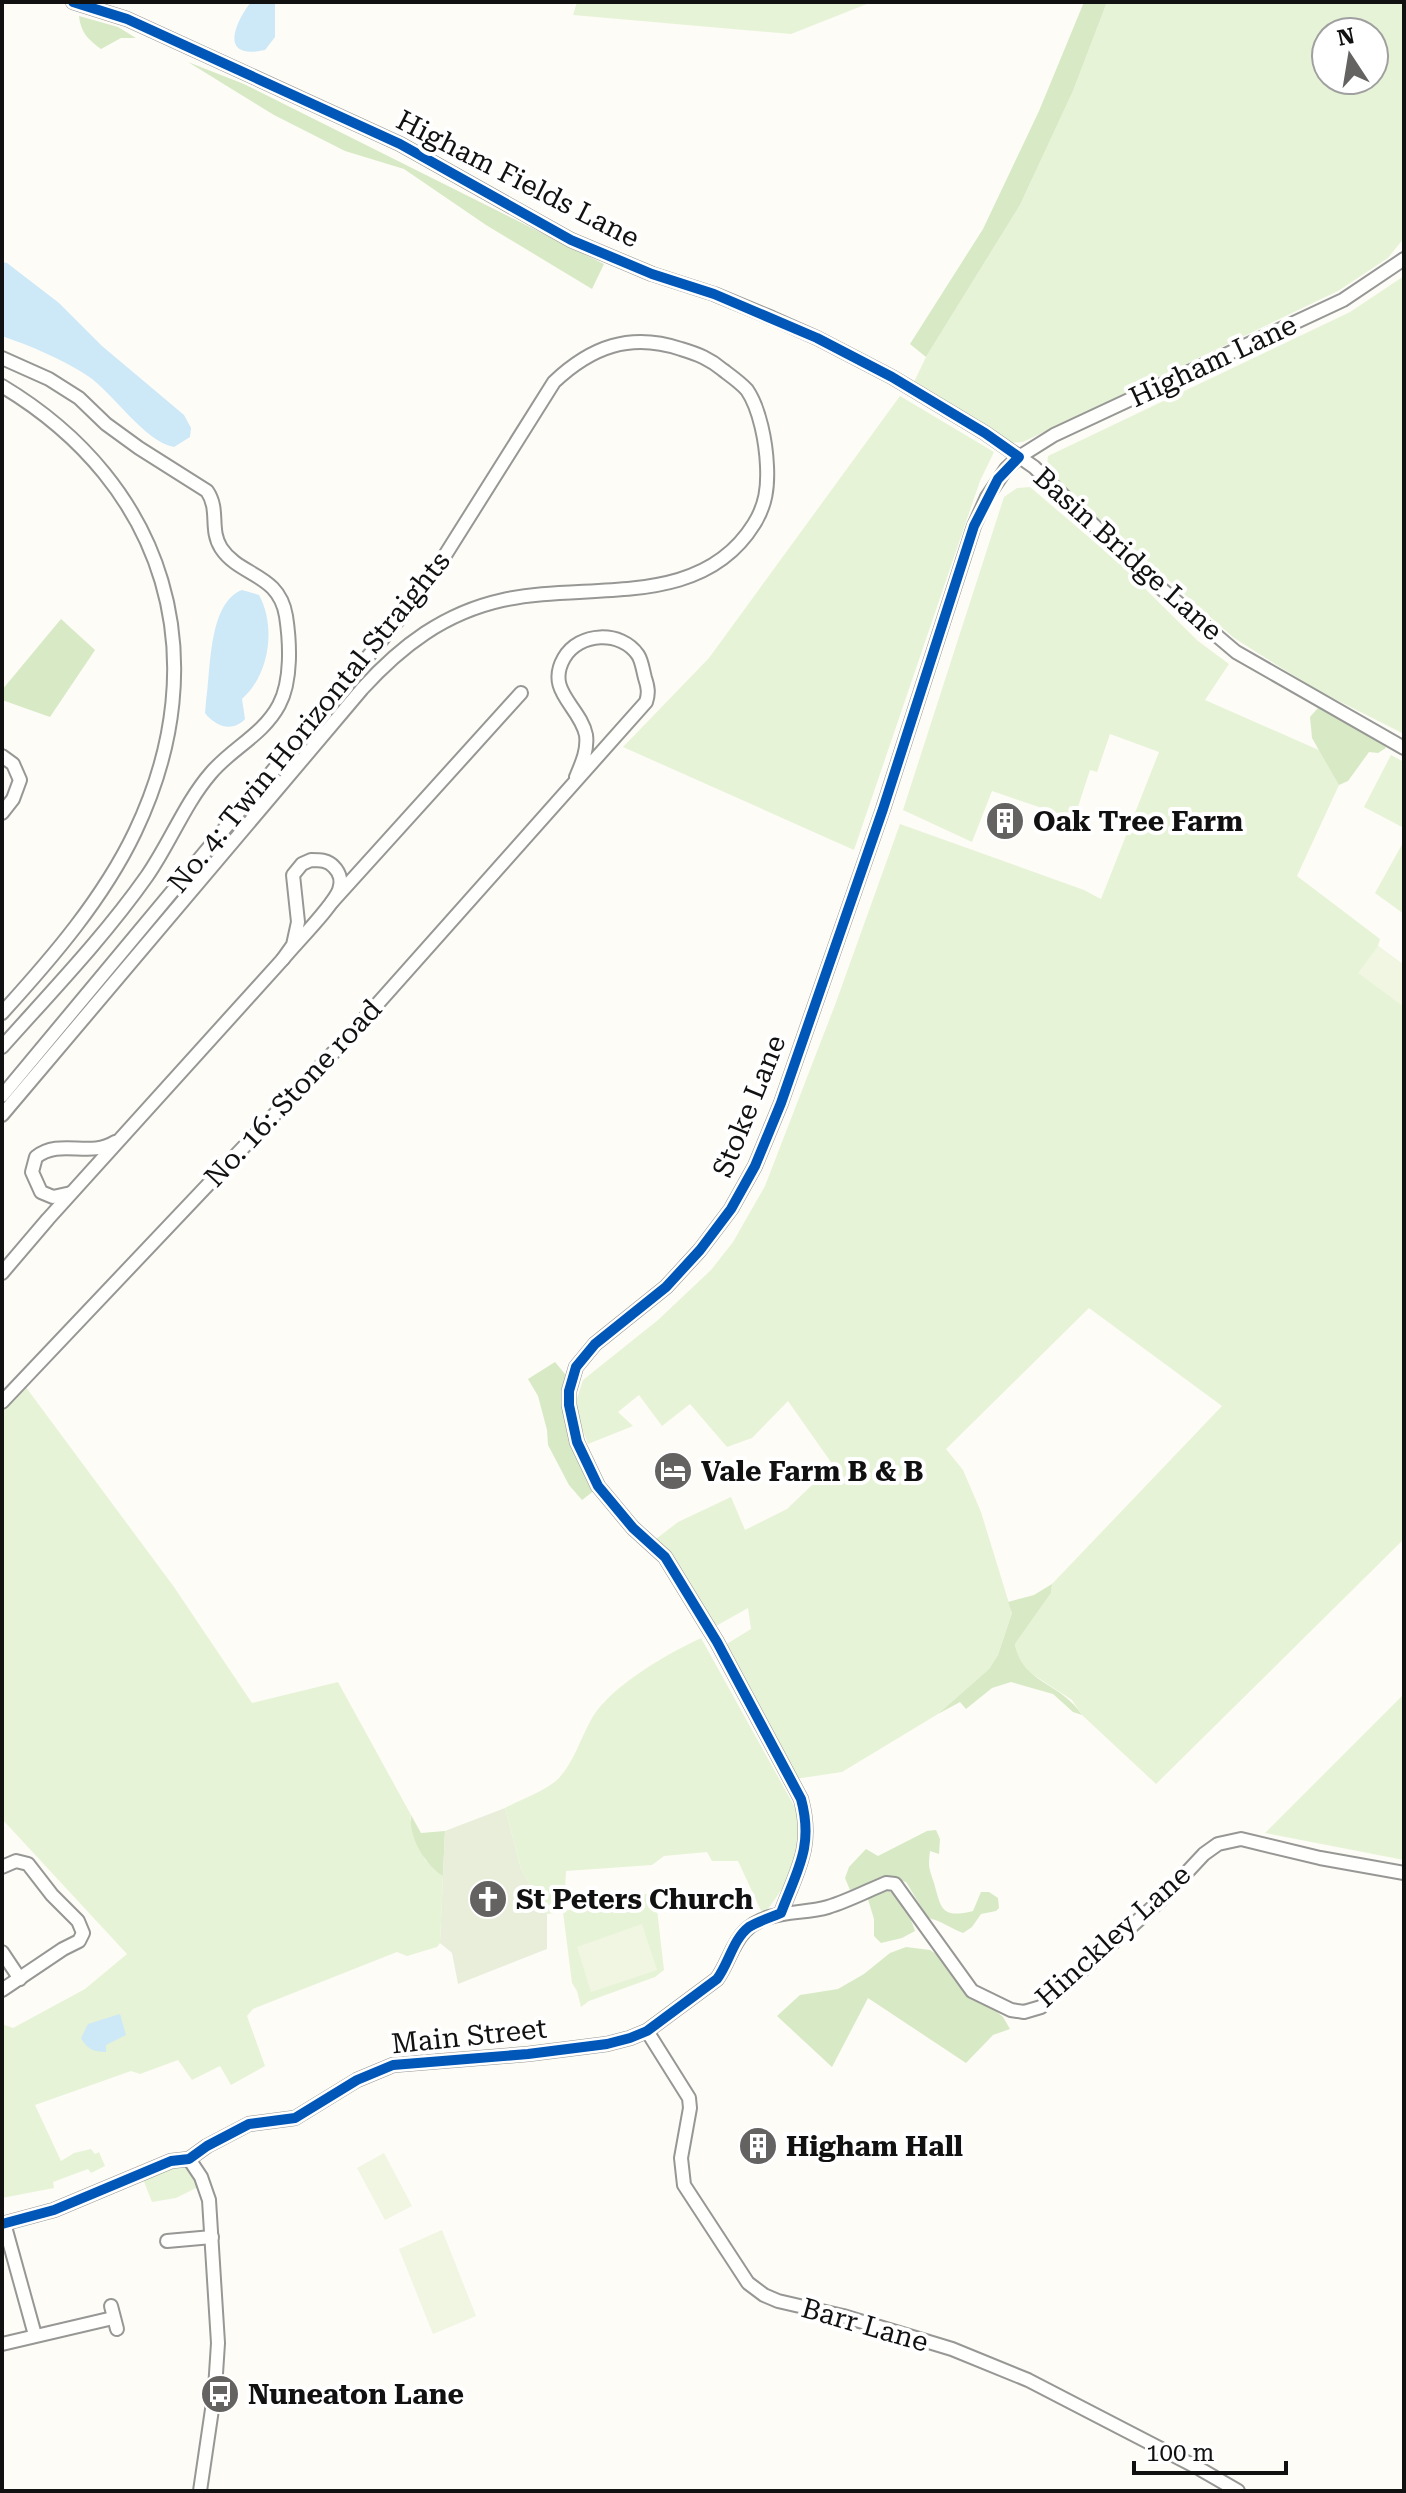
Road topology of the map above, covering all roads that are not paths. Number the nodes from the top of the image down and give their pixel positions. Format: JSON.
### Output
{"nodes":[{"id":1,"x":73,"y":2,"type":"edge"},
{"id":2,"x":1404,"y":259,"type":"edge"},
{"id":3,"x":2,"y":358,"type":"edge"},
{"id":4,"x":2,"y":386,"type":"edge"},
{"id":5,"x":1019,"y":457,"type":"junction"},
{"id":6,"x":521,"y":693,"type":"dead end"},
{"id":7,"x":1404,"y":748,"type":"edge"},
{"id":8,"x":2,"y":756,"type":"edge"},
{"id":9,"x":576,"y":777,"type":"junction"},
{"id":10,"x":2,"y":813,"type":"edge"},
{"id":11,"x":332,"y":902,"type":"junction"},
{"id":12,"x":283,"y":959,"type":"junction"},
{"id":13,"x":2,"y":1013,"type":"edge"},
{"id":14,"x":2,"y":1047,"type":"edge"},
{"id":15,"x":2,"y":1096,"type":"edge"},
{"id":16,"x":2,"y":1115,"type":"edge"},
{"id":17,"x":135,"y":1123,"type":"junction"},
{"id":18,"x":71,"y":1193,"type":"junction"},
{"id":19,"x":2,"y":1273,"type":"edge"},
{"id":20,"x":2,"y":1402,"type":"edge"},
{"id":21,"x":2,"y":1867,"type":"edge"},
{"id":22,"x":1404,"y":1873,"type":"edge"},
{"id":23,"x":781,"y":1913,"type":"junction"},
{"id":24,"x":2,"y":1952,"type":"edge"},
{"id":25,"x":20,"y":1979,"type":"junction"},
{"id":26,"x":2,"y":1990,"type":"edge"},
{"id":27,"x":647,"y":2031,"type":"junction"},
{"id":28,"x":189,"y":2159,"type":"junction"},
{"id":29,"x":3,"y":2224,"type":"edge"},
{"id":30,"x":212,"y":2237,"type":"junction"},
{"id":31,"x":167,"y":2241,"type":"dead end"},
{"id":32,"x":113,"y":2318,"type":"dead end"},
{"id":33,"x":35,"y":2335,"type":"junction"},
{"id":34,"x":2,"y":2344,"type":"edge"},
{"id":35,"x":200,"y":2491,"type":"edge"},
{"id":36,"x":1238,"y":2491,"type":"edge"}],
"edges":[{"from":1,"to":5,"type":"street","name":"Higham Fields Lane"},
{"from":2,"to":5,"type":"street","name":"Higham Lane"},
{"from":3,"to":14,"type":"street"},
{"from":4,"to":13,"type":"street"},
{"from":5,"to":7,"type":"street","name":"Basin Bridge Lane"},
{"from":5,"to":23,"type":"street","name":"Stoke Lane"},
{"from":6,"to":11,"type":"street"},
{"from":8,"to":10,"type":"street"},
{"from":9,"to":9,"type":"street","name":"No. 16: Stone road"},
{"from":9,"to":20,"type":"street","name":"No. 16: Stone road"},
{"from":11,"to":12,"type":"street"},
{"from":11,"to":12,"type":"street"},
{"from":12,"to":17,"type":"street"},
{"from":15,"to":16,"type":"street","name":"No. 4: Twin Horizontal Straights"},
{"from":17,"to":18,"type":"street"},
{"from":17,"to":18,"type":"street"},
{"from":18,"to":19,"type":"street"},
{"from":21,"to":25,"type":"street"},
{"from":22,"to":23,"type":"street","name":"Hinckley Lane"},
{"from":23,"to":27,"type":"street","name":"Main Street"},
{"from":24,"to":25,"type":"street"},
{"from":25,"to":26,"type":"street"},
{"from":27,"to":28,"type":"street","name":"Main Street"},
{"from":27,"to":36,"type":"street","name":"Barr Lane"},
{"from":28,"to":29,"type":"street","name":"Main Street"},
{"from":28,"to":30,"type":"street"},
{"from":29,"to":33,"type":"street"},
{"from":30,"to":31,"type":"street"},
{"from":30,"to":35,"type":"street"},
{"from":32,"to":33,"type":"street"},
{"from":33,"to":34,"type":"street"}]}
